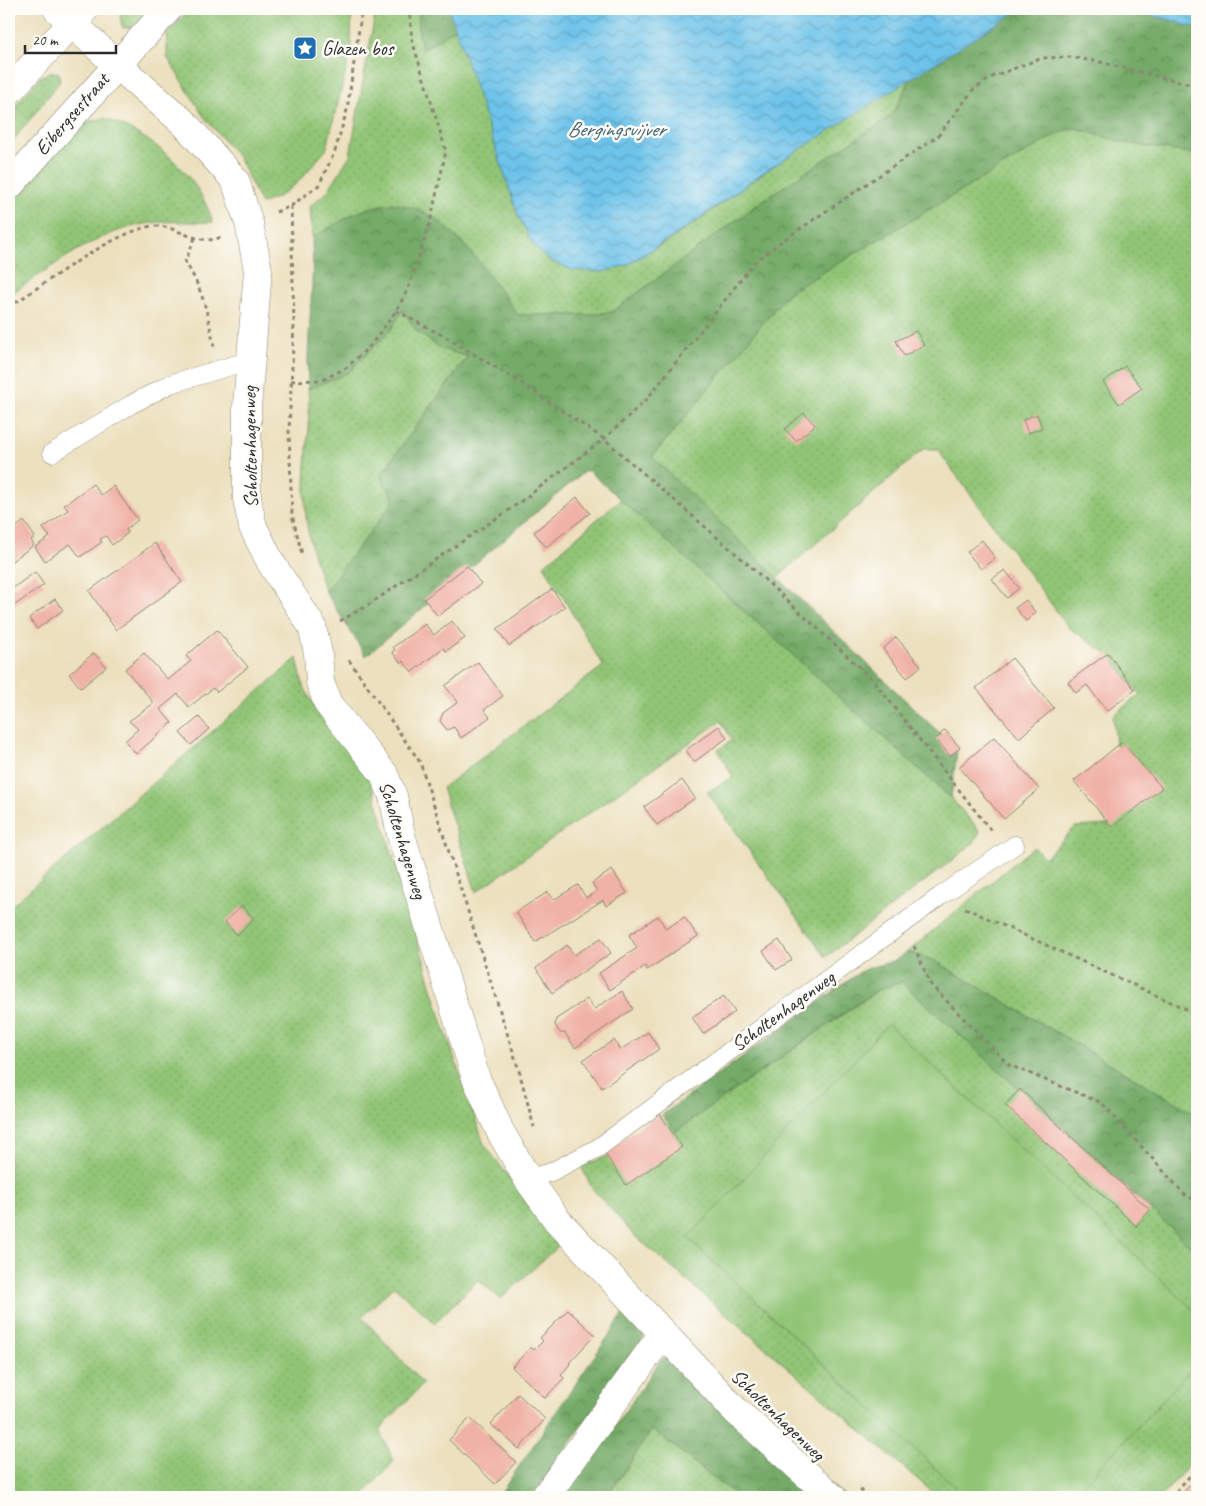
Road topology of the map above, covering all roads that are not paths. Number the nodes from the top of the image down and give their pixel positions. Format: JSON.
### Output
{"nodes":[{"id":1,"x":168,"y":9,"type":"edge"},
{"id":2,"x":70,"y":13,"type":"edge"},
{"id":3,"x":116,"y":64,"type":"junction"},
{"id":4,"x":9,"y":91,"type":"edge"},
{"id":5,"x":9,"y":186,"type":"edge"},
{"id":6,"x":251,"y":360,"type":"junction"},
{"id":7,"x":52,"y":453,"type":"dead end"},
{"id":8,"x":1010,"y":848,"type":"road end"},
{"id":9,"x":538,"y":1176,"type":"junction"},
{"id":10,"x":662,"y":1335,"type":"junction"},
{"id":11,"x":844,"y":1491,"type":"edge"},
{"id":12,"x":545,"y":1497,"type":"edge"}],
"edges":[{"from":1,"to":3,"type":"street","name":"Eibergsestraat"},
{"from":2,"to":3,"type":"street","name":"Scholtenhagenweg"},
{"from":2,"to":4,"type":"street"},
{"from":3,"to":5,"type":"street","name":"Eibergsestraat"},
{"from":3,"to":6,"type":"street","name":"Scholtenhagenweg"},
{"from":6,"to":7,"type":"lane"},
{"from":6,"to":9,"type":"street","name":"Scholtenhagenweg"},
{"from":8,"to":9,"type":"lane","name":"Scholtenhagenweg"},
{"from":9,"to":10,"type":"street","name":"Scholtenhagenweg"},
{"from":10,"to":11,"type":"street","name":"Scholtenhagenweg"},
{"from":10,"to":12,"type":"street"}]}
